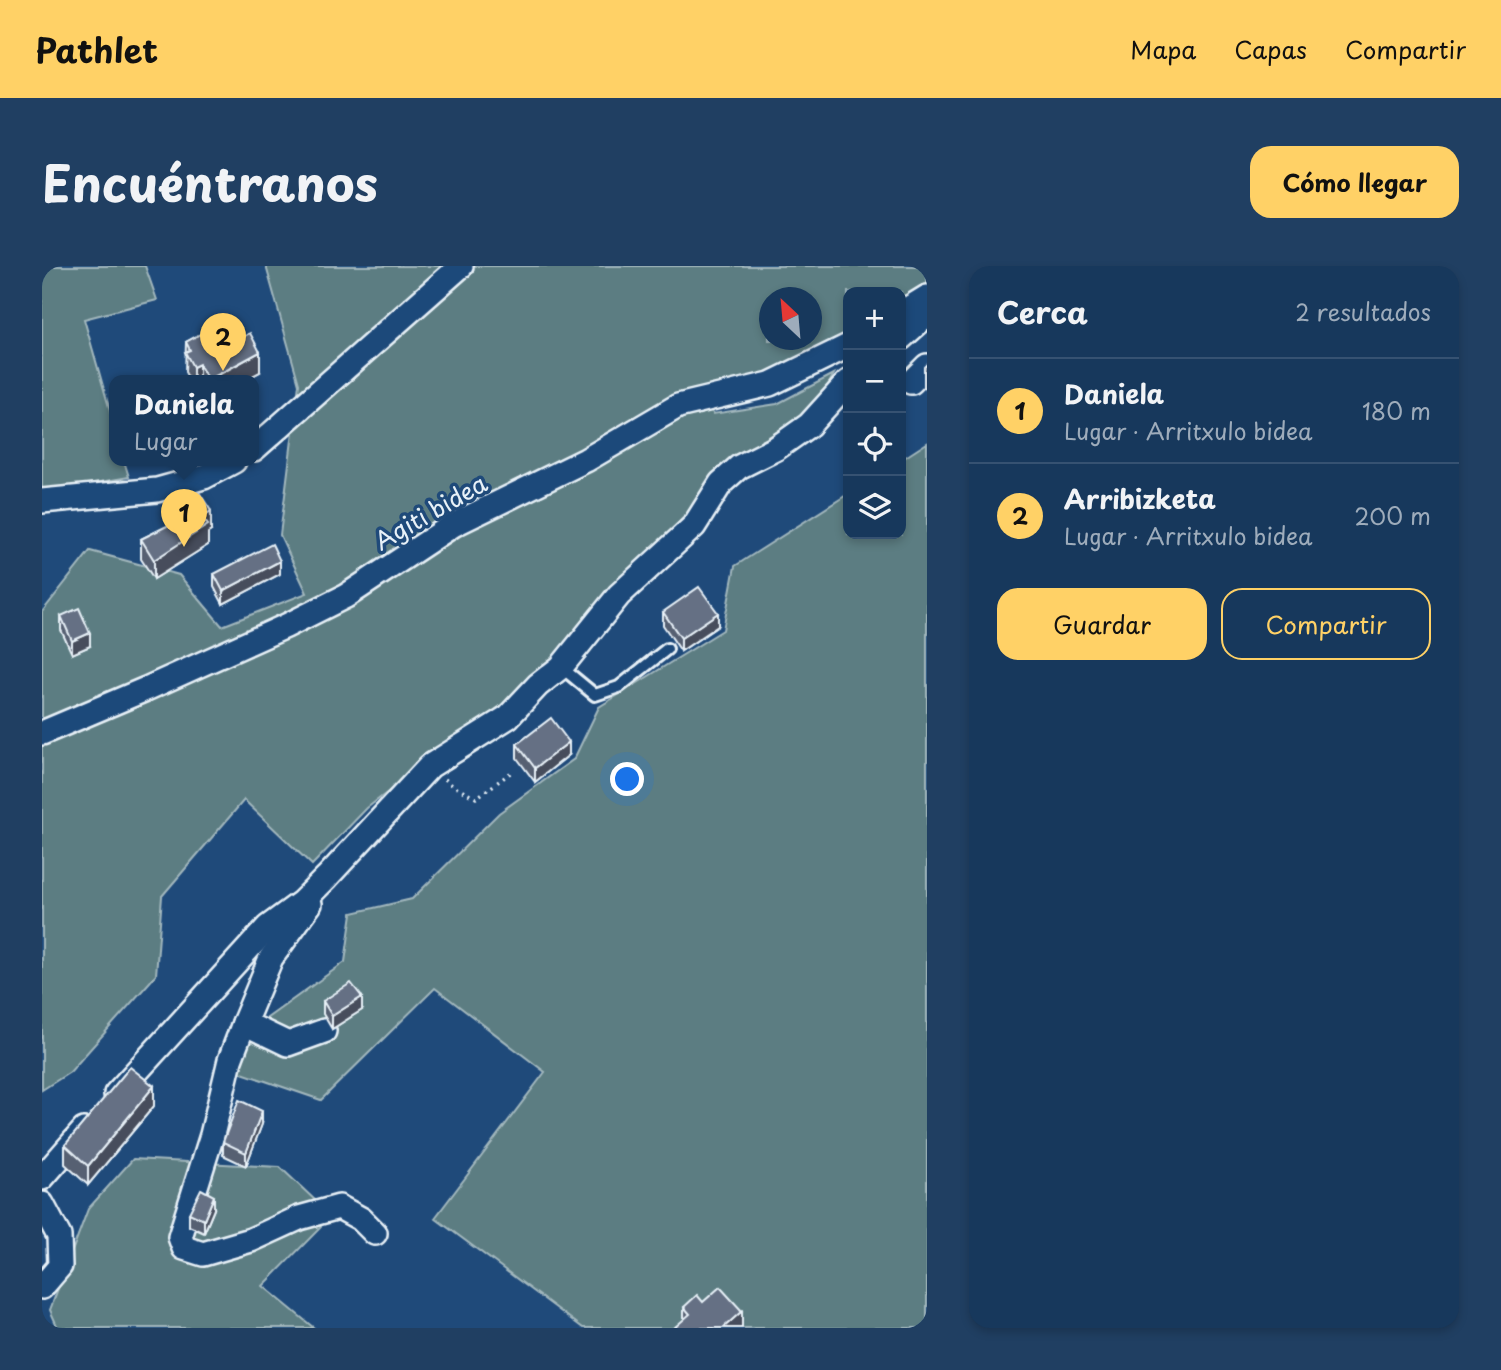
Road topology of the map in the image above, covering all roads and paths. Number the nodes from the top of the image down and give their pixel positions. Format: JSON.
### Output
{"nodes":[{"id":1,"x":461,"y":266,"type":"edge"},
{"id":2,"x":927,"y":297,"type":"edge"},
{"id":3,"x":906,"y":310,"type":"edge"},
{"id":4,"x":927,"y":315,"type":"edge"},
{"id":5,"x":906,"y":334,"type":"edge"},
{"id":6,"x":843,"y":348,"type":"edge"},
{"id":7,"x":843,"y":388,"type":"edge"},
{"id":8,"x":259,"y":445,"type":"edge"},
{"id":9,"x":225,"y":466,"type":"edge"},
{"id":10,"x":42,"y":501,"type":"edge"},
{"id":11,"x":667,"y":649,"type":"dead end"},
{"id":12,"x":561,"y":667,"type":"junction"},
{"id":13,"x":42,"y":733,"type":"edge"},
{"id":14,"x":430,"y":766,"type":"junction"},
{"id":15,"x":513,"y":771,"type":"dead end"},
{"id":16,"x":327,"y":877,"type":"junction"},
{"id":17,"x":244,"y":1023,"type":"junction"},
{"id":18,"x":324,"y":1031,"type":"dead end"},
{"id":19,"x":42,"y":1178,"type":"edge"},
{"id":20,"x":42,"y":1204,"type":"edge"},
{"id":21,"x":374,"y":1233,"type":"dead end"},
{"id":22,"x":42,"y":1287,"type":"edge"}],
"edges":[{"from":1,"to":8,"type":"street"},
{"from":2,"to":3,"type":"street"},
{"from":4,"to":5,"type":"street"},
{"from":6,"to":13,"type":"street","name":"Agiti bidea"},
{"from":7,"to":12,"type":"street"},
{"from":9,"to":10,"type":"street"},
{"from":11,"to":12,"type":"lane"},
{"from":12,"to":14,"type":"street"},
{"from":14,"to":15,"type":"path"},
{"from":14,"to":16,"type":"street"},
{"from":16,"to":17,"type":"street"},
{"from":16,"to":19,"type":"street"},
{"from":17,"to":18,"type":"street"},
{"from":17,"to":21,"type":"street"},
{"from":20,"to":22,"type":"street"}]}
